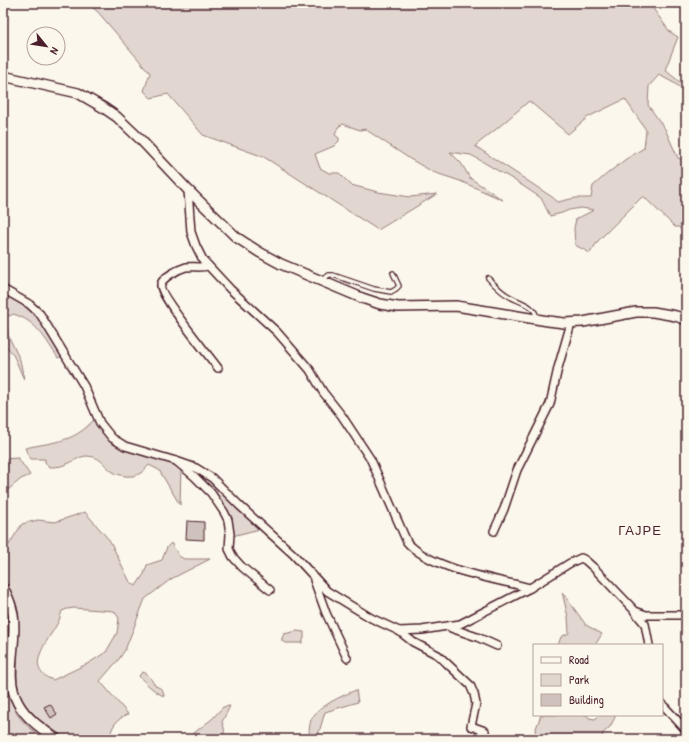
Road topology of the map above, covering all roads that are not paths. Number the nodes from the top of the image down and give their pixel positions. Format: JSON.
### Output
{"nodes":[{"id":1,"x":3,"y":76,"type":"edge"},
{"id":2,"x":188,"y":190,"type":"junction"},
{"id":3,"x":208,"y":266,"type":"junction"},
{"id":4,"x":394,"y":273,"type":"dead end"},
{"id":5,"x":488,"y":278,"type":"dead end"},
{"id":6,"x":321,"y":281,"type":"junction"},
{"id":7,"x":3,"y":289,"type":"edge"},
{"id":8,"x":537,"y":319,"type":"junction"},
{"id":9,"x":686,"y":320,"type":"edge"},
{"id":10,"x":571,"y":323,"type":"junction"},
{"id":11,"x":218,"y":368,"type":"dead end"},
{"id":12,"x":176,"y":462,"type":"junction"},
{"id":13,"x":494,"y":531,"type":"dead end"},
{"id":14,"x":312,"y":576,"type":"junction"},
{"id":15,"x":3,"y":588,"type":"edge"},
{"id":16,"x":530,"y":588,"type":"junction"},
{"id":17,"x":270,"y":590,"type":"dead end"},
{"id":18,"x":635,"y":611,"type":"junction"},
{"id":19,"x":686,"y":615,"type":"edge"},
{"id":20,"x":448,"y":627,"type":"junction"},
{"id":21,"x":399,"y":631,"type":"junction"},
{"id":22,"x":649,"y":644,"type":"edge"},
{"id":23,"x":497,"y":646,"type":"dead end"},
{"id":24,"x":347,"y":658,"type":"dead end"},
{"id":25,"x":663,"y":705,"type":"edge"},
{"id":26,"x":686,"y":730,"type":"edge"},
{"id":27,"x":485,"y":731,"type":"dead end"},
{"id":28,"x":56,"y":739,"type":"edge"}],
"edges":[{"from":1,"to":2,"type":"main road"},
{"from":2,"to":3,"type":"street"},
{"from":2,"to":6,"type":"main road"},
{"from":3,"to":11,"type":"street"},
{"from":3,"to":16,"type":"street"},
{"from":4,"to":6,"type":"lane"},
{"from":5,"to":8,"type":"lane"},
{"from":6,"to":8,"type":"main road"},
{"from":7,"to":12,"type":"street"},
{"from":8,"to":10,"type":"main road"},
{"from":9,"to":10,"type":"main road"},
{"from":10,"to":13,"type":"street"},
{"from":12,"to":14,"type":"street"},
{"from":12,"to":17,"type":"street"},
{"from":14,"to":21,"type":"street"},
{"from":14,"to":24,"type":"street"},
{"from":15,"to":28,"type":"main road"},
{"from":16,"to":18,"type":"street"},
{"from":16,"to":20,"type":"street"},
{"from":18,"to":19,"type":"street"},
{"from":18,"to":22,"type":"street"},
{"from":20,"to":21,"type":"street"},
{"from":20,"to":23,"type":"street"},
{"from":21,"to":27,"type":"street"},
{"from":25,"to":26,"type":"street"}]}
